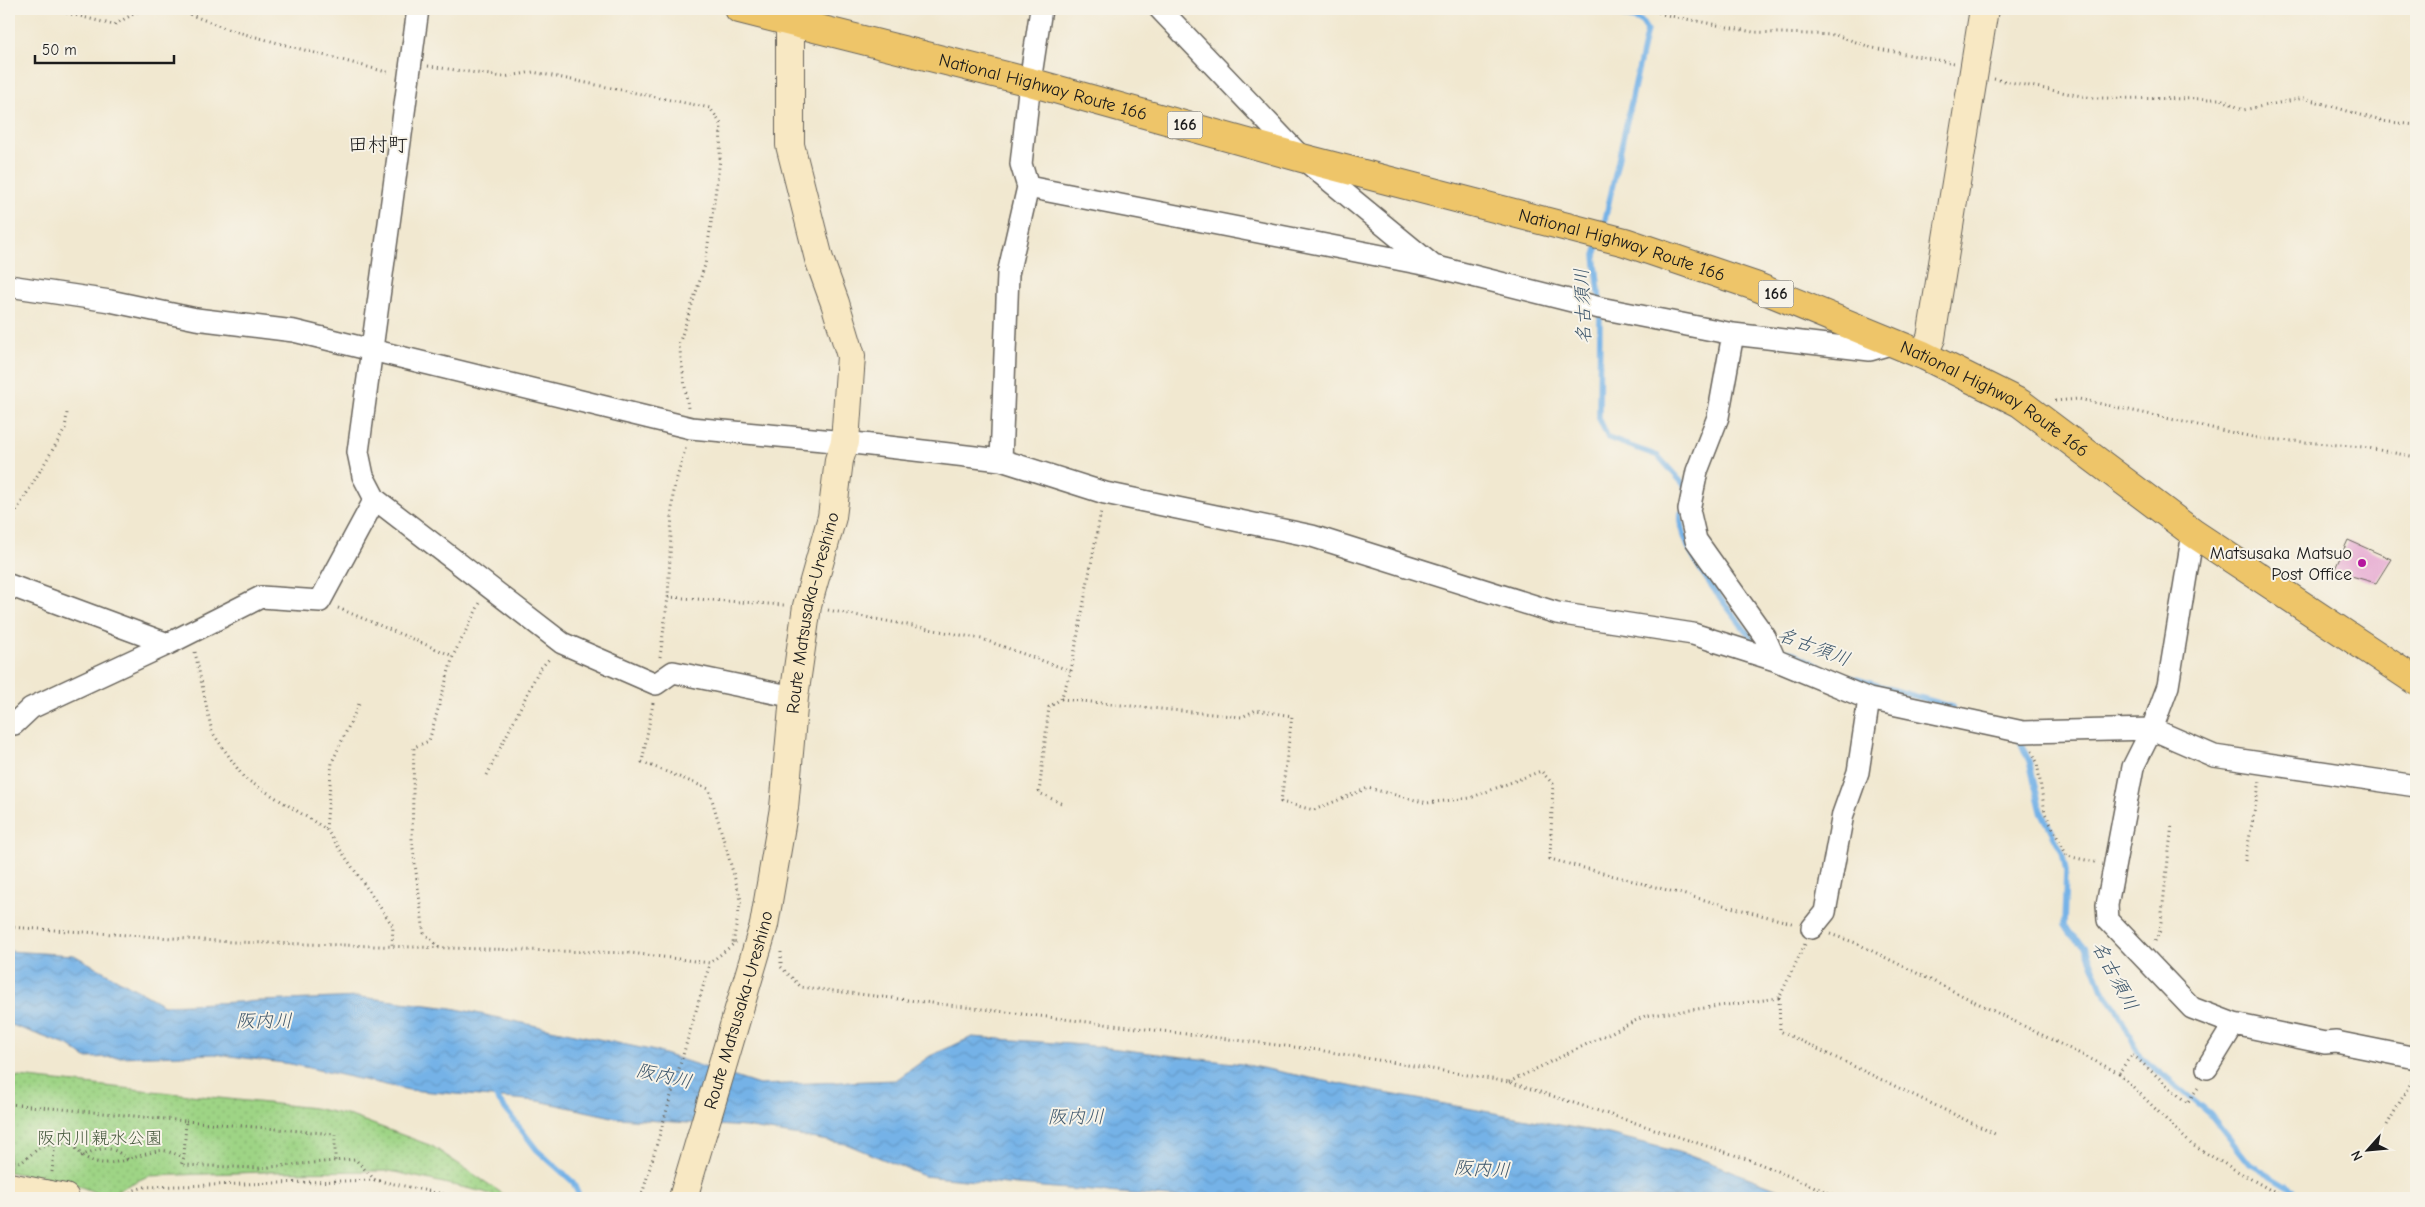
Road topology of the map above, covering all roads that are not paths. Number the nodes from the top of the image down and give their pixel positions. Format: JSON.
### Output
{"nodes":[{"id":1,"x":418,"y":9,"type":"edge"},
{"id":2,"x":739,"y":9,"type":"edge"},
{"id":3,"x":1041,"y":9,"type":"edge"},
{"id":4,"x":1160,"y":9,"type":"edge"},
{"id":5,"x":1984,"y":9,"type":"edge"},
{"id":6,"x":790,"y":22,"type":"junction"},
{"id":7,"x":1030,"y":82,"type":"junction"},
{"id":8,"x":1302,"y":158,"type":"junction"},
{"id":9,"x":1028,"y":187,"type":"junction"},
{"id":10,"x":1433,"y":266,"type":"junction"},
{"id":11,"x":9,"y":286,"type":"edge"},
{"id":12,"x":1733,"y":334,"type":"junction"},
{"id":13,"x":1894,"y":343,"type":"junction"},
{"id":14,"x":373,"y":350,"type":"junction"},
{"id":15,"x":1923,"y":355,"type":"junction"},
{"id":16,"x":845,"y":442,"type":"junction"},
{"id":17,"x":1000,"y":460,"type":"junction"},
{"id":18,"x":375,"y":499,"type":"junction"},
{"id":19,"x":2193,"y":533,"type":"junction"},
{"id":20,"x":9,"y":584,"type":"edge"},
{"id":21,"x":168,"y":644,"type":"junction"},
{"id":22,"x":1775,"y":659,"type":"junction"},
{"id":23,"x":2416,"y":681,"type":"edge"},
{"id":24,"x":794,"y":697,"type":"junction"},
{"id":25,"x":1869,"y":699,"type":"junction"},
{"id":26,"x":14,"y":724,"type":"dead end"},
{"id":27,"x":2152,"y":729,"type":"junction"},
{"id":28,"x":2416,"y":786,"type":"edge"},
{"id":29,"x":1812,"y":928,"type":"road end"},
{"id":30,"x":2234,"y":1024,"type":"junction"},
{"id":31,"x":2416,"y":1058,"type":"edge"},
{"id":32,"x":2207,"y":1068,"type":"dead end"},
{"id":33,"x":9,"y":1187,"type":"edge"},
{"id":34,"x":58,"y":1188,"type":"edge"},
{"id":35,"x":682,"y":1198,"type":"edge"}],
"edges":[{"from":1,"to":14,"type":"street"},
{"from":2,"to":6,"type":"highway","name":"National Highway Route 166","number":"166"},
{"from":3,"to":7,"type":"street"},
{"from":4,"to":8,"type":"street"},
{"from":5,"to":15,"type":"main road"},
{"from":6,"to":7,"type":"highway","name":"National Highway Route 166","number":"166"},
{"from":6,"to":16,"type":"main road","name":"Route Matsusaka-Ureshino"},
{"from":7,"to":8,"type":"highway","name":"National Highway Route 166","number":"166"},
{"from":7,"to":9,"type":"street"},
{"from":8,"to":10,"type":"street"},
{"from":8,"to":13,"type":"highway","name":"National Highway Route 166","number":"166"},
{"from":9,"to":10,"type":"street"},
{"from":9,"to":17,"type":"street"},
{"from":10,"to":12,"type":"street"},
{"from":11,"to":14,"type":"street"},
{"from":12,"to":13,"type":"street"},
{"from":12,"to":22,"type":"street"},
{"from":13,"to":15,"type":"highway","name":"National Highway Route 166","number":"166"},
{"from":14,"to":16,"type":"street"},
{"from":14,"to":18,"type":"street"},
{"from":15,"to":19,"type":"highway","name":"National Highway Route 166","number":"166"},
{"from":16,"to":17,"type":"street"},
{"from":16,"to":24,"type":"main road","name":"Route Matsusaka-Ureshino"},
{"from":17,"to":22,"type":"street"},
{"from":18,"to":21,"type":"street"},
{"from":18,"to":24,"type":"street"},
{"from":19,"to":23,"type":"highway","name":"National Highway Route 166","number":"166"},
{"from":19,"to":27,"type":"street"},
{"from":20,"to":21,"type":"street"},
{"from":21,"to":26,"type":"street"},
{"from":22,"to":25,"type":"street"},
{"from":24,"to":35,"type":"main road","name":"Route Matsusaka-Ureshino"},
{"from":25,"to":27,"type":"street"},
{"from":25,"to":29,"type":"street"},
{"from":27,"to":28,"type":"street"},
{"from":27,"to":30,"type":"street"},
{"from":30,"to":31,"type":"street"},
{"from":30,"to":32,"type":"street"},
{"from":33,"to":34,"type":"main road"}]}
